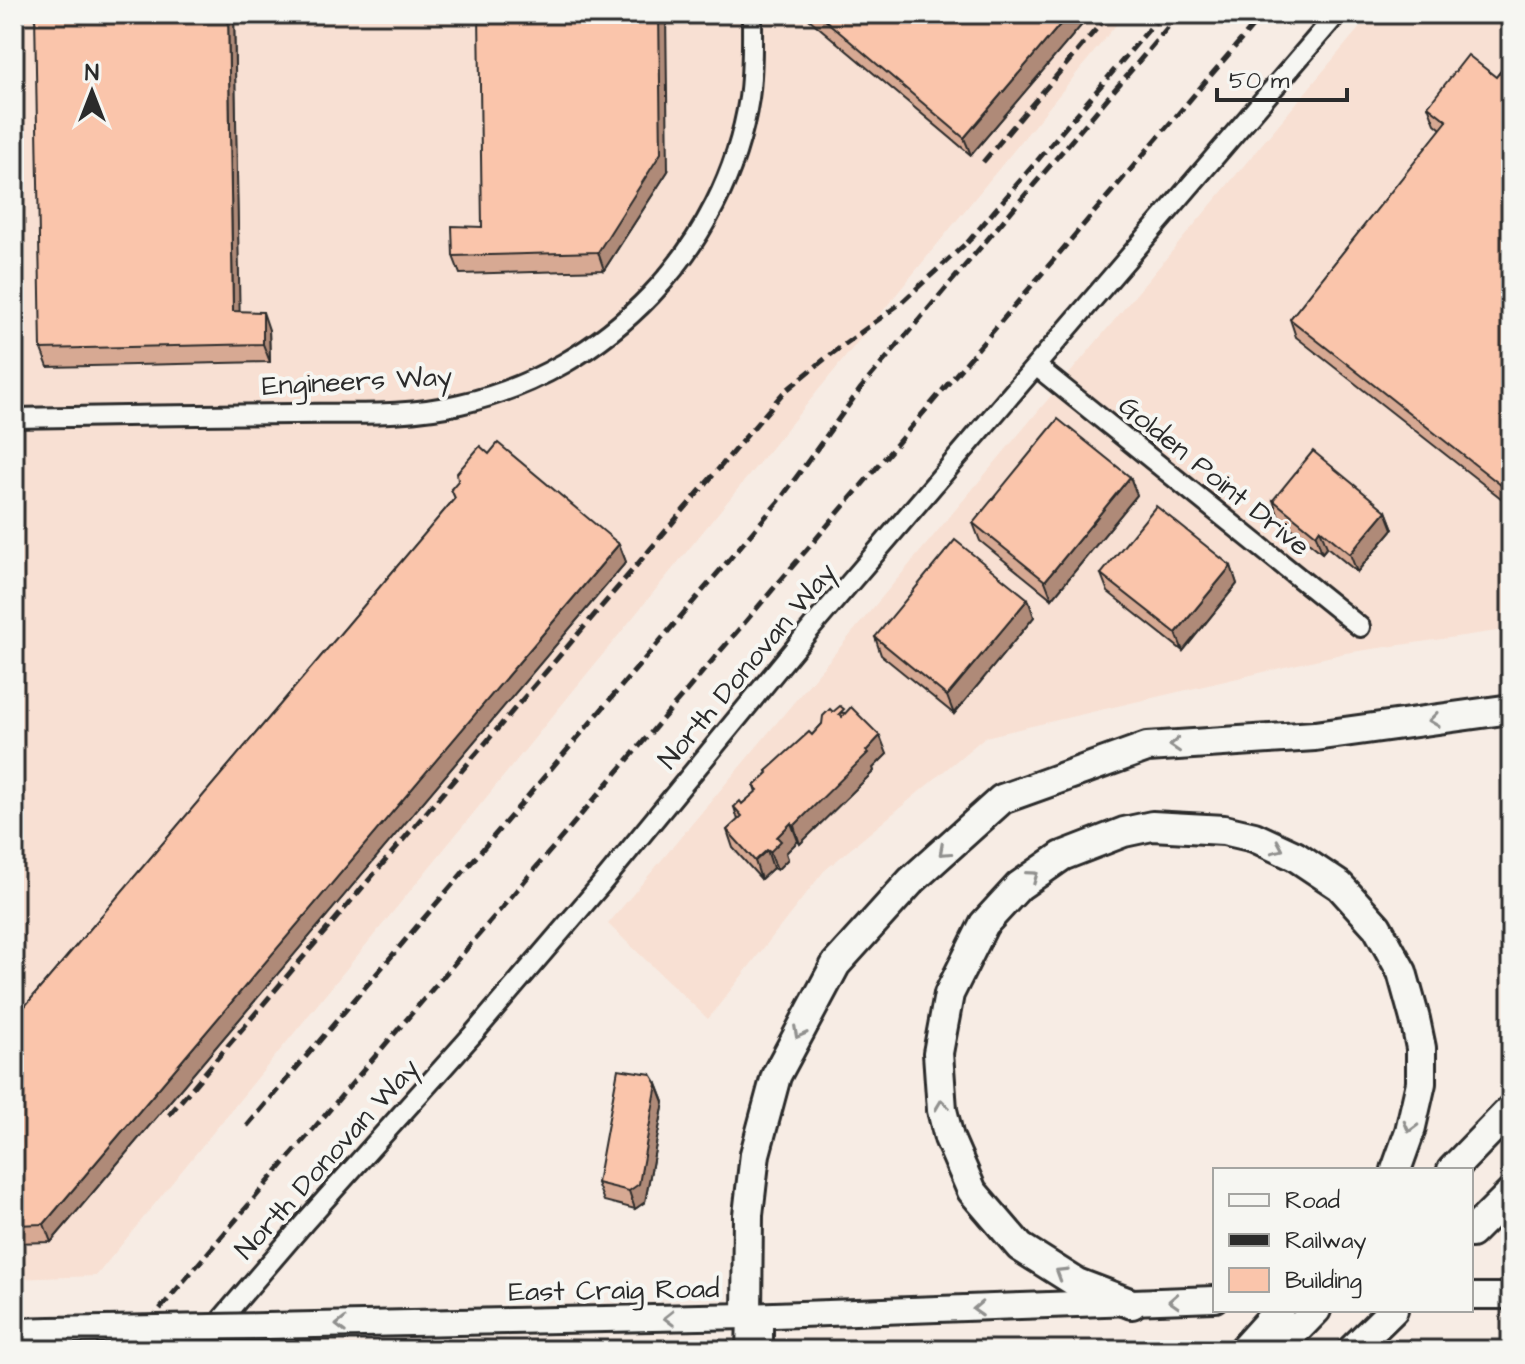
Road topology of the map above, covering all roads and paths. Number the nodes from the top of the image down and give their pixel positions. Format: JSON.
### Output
{"nodes":[{"id":1,"x":752,"y":14,"type":"edge"},
{"id":2,"x":1337,"y":14,"type":"edge"},
{"id":3,"x":1036,"y":366,"type":"junction"},
{"id":4,"x":14,"y":418,"type":"edge"},
{"id":5,"x":1360,"y":627,"type":"dead end"},
{"id":6,"x":1511,"y":709,"type":"edge"},
{"id":7,"x":1511,"y":1109,"type":"edge"},
{"id":8,"x":1397,"y":1168,"type":"edge"},
{"id":9,"x":1454,"y":1168,"type":"edge"},
{"id":10,"x":1511,"y":1193,"type":"edge"},
{"id":11,"x":1473,"y":1231,"type":"edge"},
{"id":12,"x":1473,"y":1296,"type":"edge"},
{"id":13,"x":1511,"y":1296,"type":"edge"},
{"id":14,"x":1213,"y":1299,"type":"edge"},
{"id":15,"x":1132,"y":1304,"type":"junction"},
{"id":16,"x":1277,"y":1312,"type":"edge"},
{"id":17,"x":1314,"y":1312,"type":"edge"},
{"id":18,"x":1391,"y":1312,"type":"edge"},
{"id":19,"x":755,"y":1316,"type":"junction"},
{"id":20,"x":14,"y":1331,"type":"edge"},
{"id":21,"x":195,"y":1350,"type":"edge"},
{"id":22,"x":746,"y":1350,"type":"edge"},
{"id":23,"x":763,"y":1350,"type":"edge"},
{"id":24,"x":1243,"y":1350,"type":"edge"},
{"id":25,"x":1277,"y":1350,"type":"edge"},
{"id":26,"x":1352,"y":1350,"type":"edge"}],
"edges":[{"from":1,"to":4,"type":"street","name":"Engineers Way"},
{"from":2,"to":3,"type":"street","name":"North Donovan Way"},
{"from":3,"to":5,"type":"street","name":"Golden Point Drive"},
{"from":3,"to":21,"type":"street","name":"North Donovan Way"},
{"from":6,"to":19,"type":"highway","one_way":true},
{"from":7,"to":9,"type":"highway"},
{"from":15,"to":8,"type":"highway","one_way":true},
{"from":10,"to":11,"type":"highway"},
{"from":12,"to":13,"type":"main road"},
{"from":14,"to":15,"type":"main road","name":"East Craig Road","one_way":true},
{"from":15,"to":19,"type":"main road","name":"East Craig Road","one_way":true},
{"from":16,"to":24,"type":"highway"},
{"from":17,"to":25,"type":"highway"},
{"from":18,"to":26,"type":"highway"},
{"from":19,"to":20,"type":"main road","name":"East Craig Road","one_way":true,"bridge":true},
{"from":19,"to":22,"type":"street"},
{"from":19,"to":23,"type":"street"}]}
